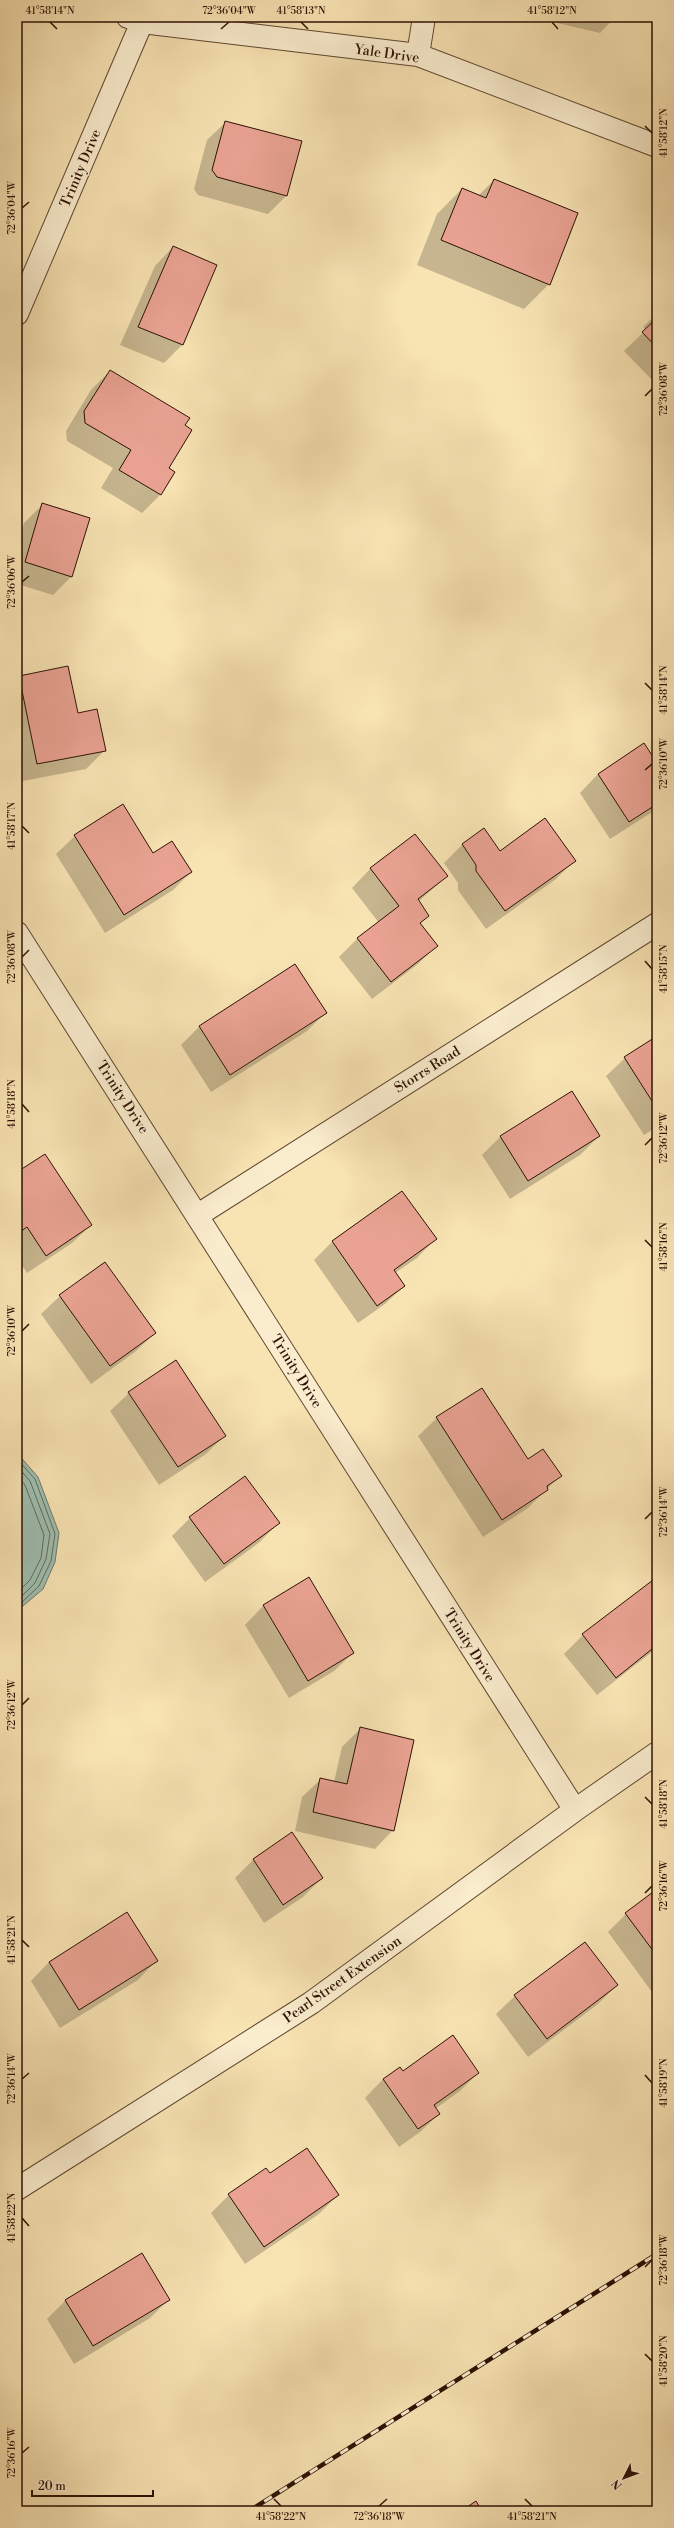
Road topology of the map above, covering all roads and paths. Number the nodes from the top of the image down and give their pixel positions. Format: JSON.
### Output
{"nodes":[{"id":1,"x":424,"y":17,"type":"edge"},
{"id":2,"x":135,"y":20,"type":"edge"},
{"id":3,"x":418,"y":55,"type":"junction"},
{"id":4,"x":657,"y":146,"type":"edge"},
{"id":5,"x":17,"y":314,"type":"edge"},
{"id":6,"x":657,"y":924,"type":"edge"},
{"id":7,"x":17,"y":933,"type":"edge"},
{"id":8,"x":198,"y":1215,"type":"junction"},
{"id":9,"x":657,"y":1753,"type":"edge"},
{"id":10,"x":575,"y":1810,"type":"junction"},
{"id":11,"x":17,"y":2189,"type":"edge"}],
"edges":[{"from":1,"to":3,"type":"street"},
{"from":2,"to":3,"type":"street","name":"Yale Drive"},
{"from":2,"to":5,"type":"street","name":"Trinity Drive"},
{"from":3,"to":4,"type":"street","name":"Yale Drive"},
{"from":6,"to":8,"type":"street","name":"Storrs Road"},
{"from":7,"to":8,"type":"street","name":"Trinity Drive"},
{"from":8,"to":10,"type":"street","name":"Trinity Drive"},
{"from":9,"to":10,"type":"street","name":"Pearl Street Extension"},
{"from":10,"to":11,"type":"street","name":"Pearl Street Extension"}]}
